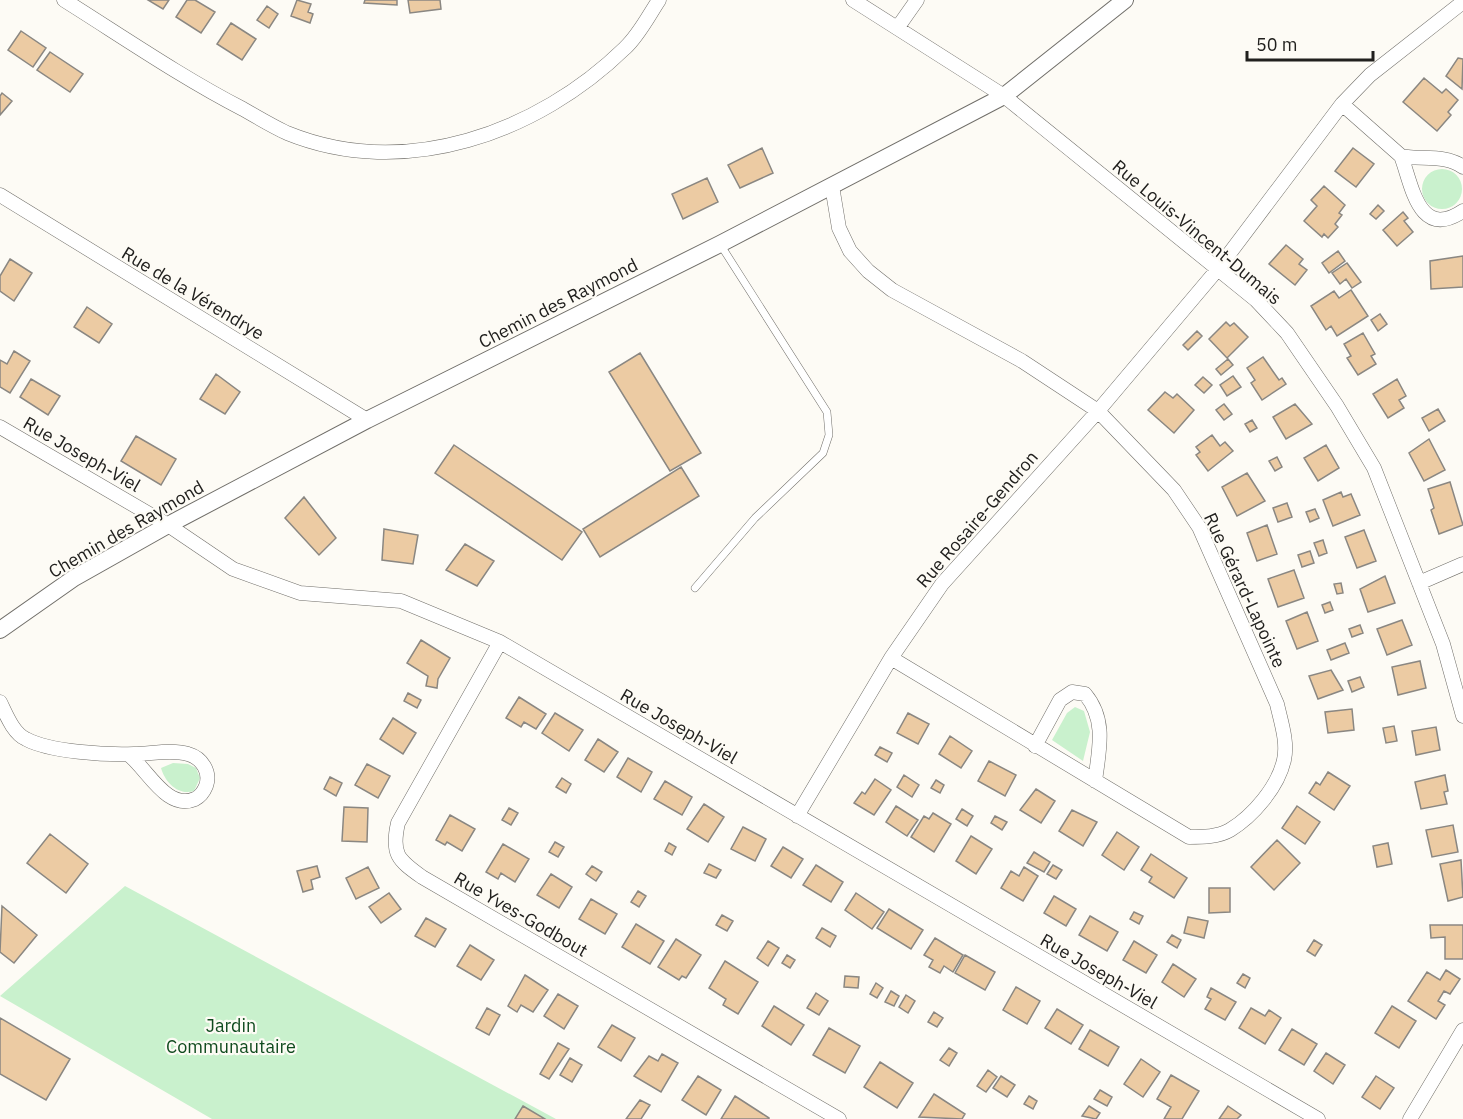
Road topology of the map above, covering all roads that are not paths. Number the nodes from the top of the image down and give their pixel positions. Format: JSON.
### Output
{"nodes":[{"id":1,"x":64,"y":0,"type":"edge"},
{"id":2,"x":660,"y":0,"type":"edge"},
{"id":3,"x":853,"y":0,"type":"edge"},
{"id":4,"x":917,"y":0,"type":"edge"},
{"id":5,"x":1125,"y":0,"type":"edge"},
{"id":6,"x":1463,"y":2,"type":"edge"},
{"id":7,"x":898,"y":27,"type":"junction"},
{"id":8,"x":1004,"y":96,"type":"junction"},
{"id":9,"x":1342,"y":104,"type":"junction"},
{"id":10,"x":1401,"y":156,"type":"junction"},
{"id":11,"x":1463,"y":167,"type":"edge"},
{"id":12,"x":832,"y":186,"type":"junction"},
{"id":13,"x":0,"y":195,"type":"edge"},
{"id":14,"x":1463,"y":211,"type":"edge"},
{"id":15,"x":720,"y":244,"type":"junction"},
{"id":16,"x":1216,"y":270,"type":"junction"},
{"id":17,"x":1098,"y":411,"type":"junction"},
{"id":18,"x":367,"y":420,"type":"junction"},
{"id":19,"x":0,"y":427,"type":"edge"},
{"id":20,"x":168,"y":525,"type":"junction"},
{"id":21,"x":1463,"y":564,"type":"edge"},
{"id":22,"x":1419,"y":583,"type":"junction"},
{"id":23,"x":695,"y":588,"type":"dead end"},
{"id":24,"x":0,"y":630,"type":"edge"},
{"id":25,"x":500,"y":642,"type":"junction"},
{"id":26,"x":891,"y":658,"type":"junction"},
{"id":27,"x":0,"y":702,"type":"edge"},
{"id":28,"x":1463,"y":716,"type":"edge"},
{"id":29,"x":1035,"y":746,"type":"junction"},
{"id":30,"x":129,"y":755,"type":"junction"},
{"id":31,"x":1095,"y":781,"type":"junction"},
{"id":32,"x":797,"y":816,"type":"junction"},
{"id":33,"x":1463,"y":1030,"type":"edge"},
{"id":34,"x":838,"y":1119,"type":"edge"},
{"id":35,"x":1318,"y":1119,"type":"edge"},
{"id":36,"x":1410,"y":1119,"type":"edge"}],
"edges":[{"from":1,"to":2,"type":"street"},
{"from":3,"to":7,"type":"street","name":"Rue Louis-Vincent-Dumais"},
{"from":4,"to":7,"type":"street"},
{"from":5,"to":8,"type":"street","name":"Chemin des Raymond"},
{"from":6,"to":9,"type":"street","name":"Rue Rosaire-Gendron"},
{"from":7,"to":8,"type":"street","name":"Rue Louis-Vincent-Dumais"},
{"from":8,"to":12,"type":"street","name":"Chemin des Raymond"},
{"from":8,"to":16,"type":"street","name":"Rue Louis-Vincent-Dumais"},
{"from":9,"to":10,"type":"street"},
{"from":9,"to":16,"type":"street","name":"Rue Rosaire-Gendron"},
{"from":10,"to":11,"type":"street"},
{"from":10,"to":14,"type":"street"},
{"from":12,"to":15,"type":"street","name":"Chemin des Raymond"},
{"from":12,"to":17,"type":"street","name":"Rue Gérard-Lapointe"},
{"from":13,"to":18,"type":"street","name":"Rue de la Vérendrye"},
{"from":15,"to":18,"type":"street","name":"Chemin des Raymond"},
{"from":15,"to":23,"type":"lane"},
{"from":16,"to":17,"type":"street","name":"Rue Rosaire-Gendron"},
{"from":16,"to":22,"type":"street","name":"Rue Louis-Vincent-Dumais"},
{"from":17,"to":26,"type":"street","name":"Rue Rosaire-Gendron"},
{"from":17,"to":31,"type":"street","name":"Rue Gérard-Lapointe"},
{"from":18,"to":20,"type":"street","name":"Chemin des Raymond"},
{"from":19,"to":20,"type":"street","name":"Rue Joseph-Viel"},
{"from":20,"to":24,"type":"street","name":"Chemin des Raymond"},
{"from":20,"to":25,"type":"street","name":"Rue Joseph-Viel"},
{"from":21,"to":22,"type":"street"},
{"from":22,"to":28,"type":"street","name":"Rue Louis-Vincent-Dumais"},
{"from":25,"to":32,"type":"street","name":"Rue Joseph-Viel"},
{"from":25,"to":34,"type":"street","name":"Rue Yves-Godbout"},
{"from":26,"to":29,"type":"street","name":"Rue Gérard-Lapointe"},
{"from":26,"to":32,"type":"street","name":"Rue Rosaire-Gendron"},
{"from":27,"to":30,"type":"street"},
{"from":29,"to":31,"type":"street","name":"Rue Gérard-Lapointe"},
{"from":29,"to":31,"type":"street"},
{"from":30,"to":30,"type":"street"},
{"from":32,"to":35,"type":"street","name":"Rue Joseph-Viel"},
{"from":33,"to":36,"type":"street"}]}
